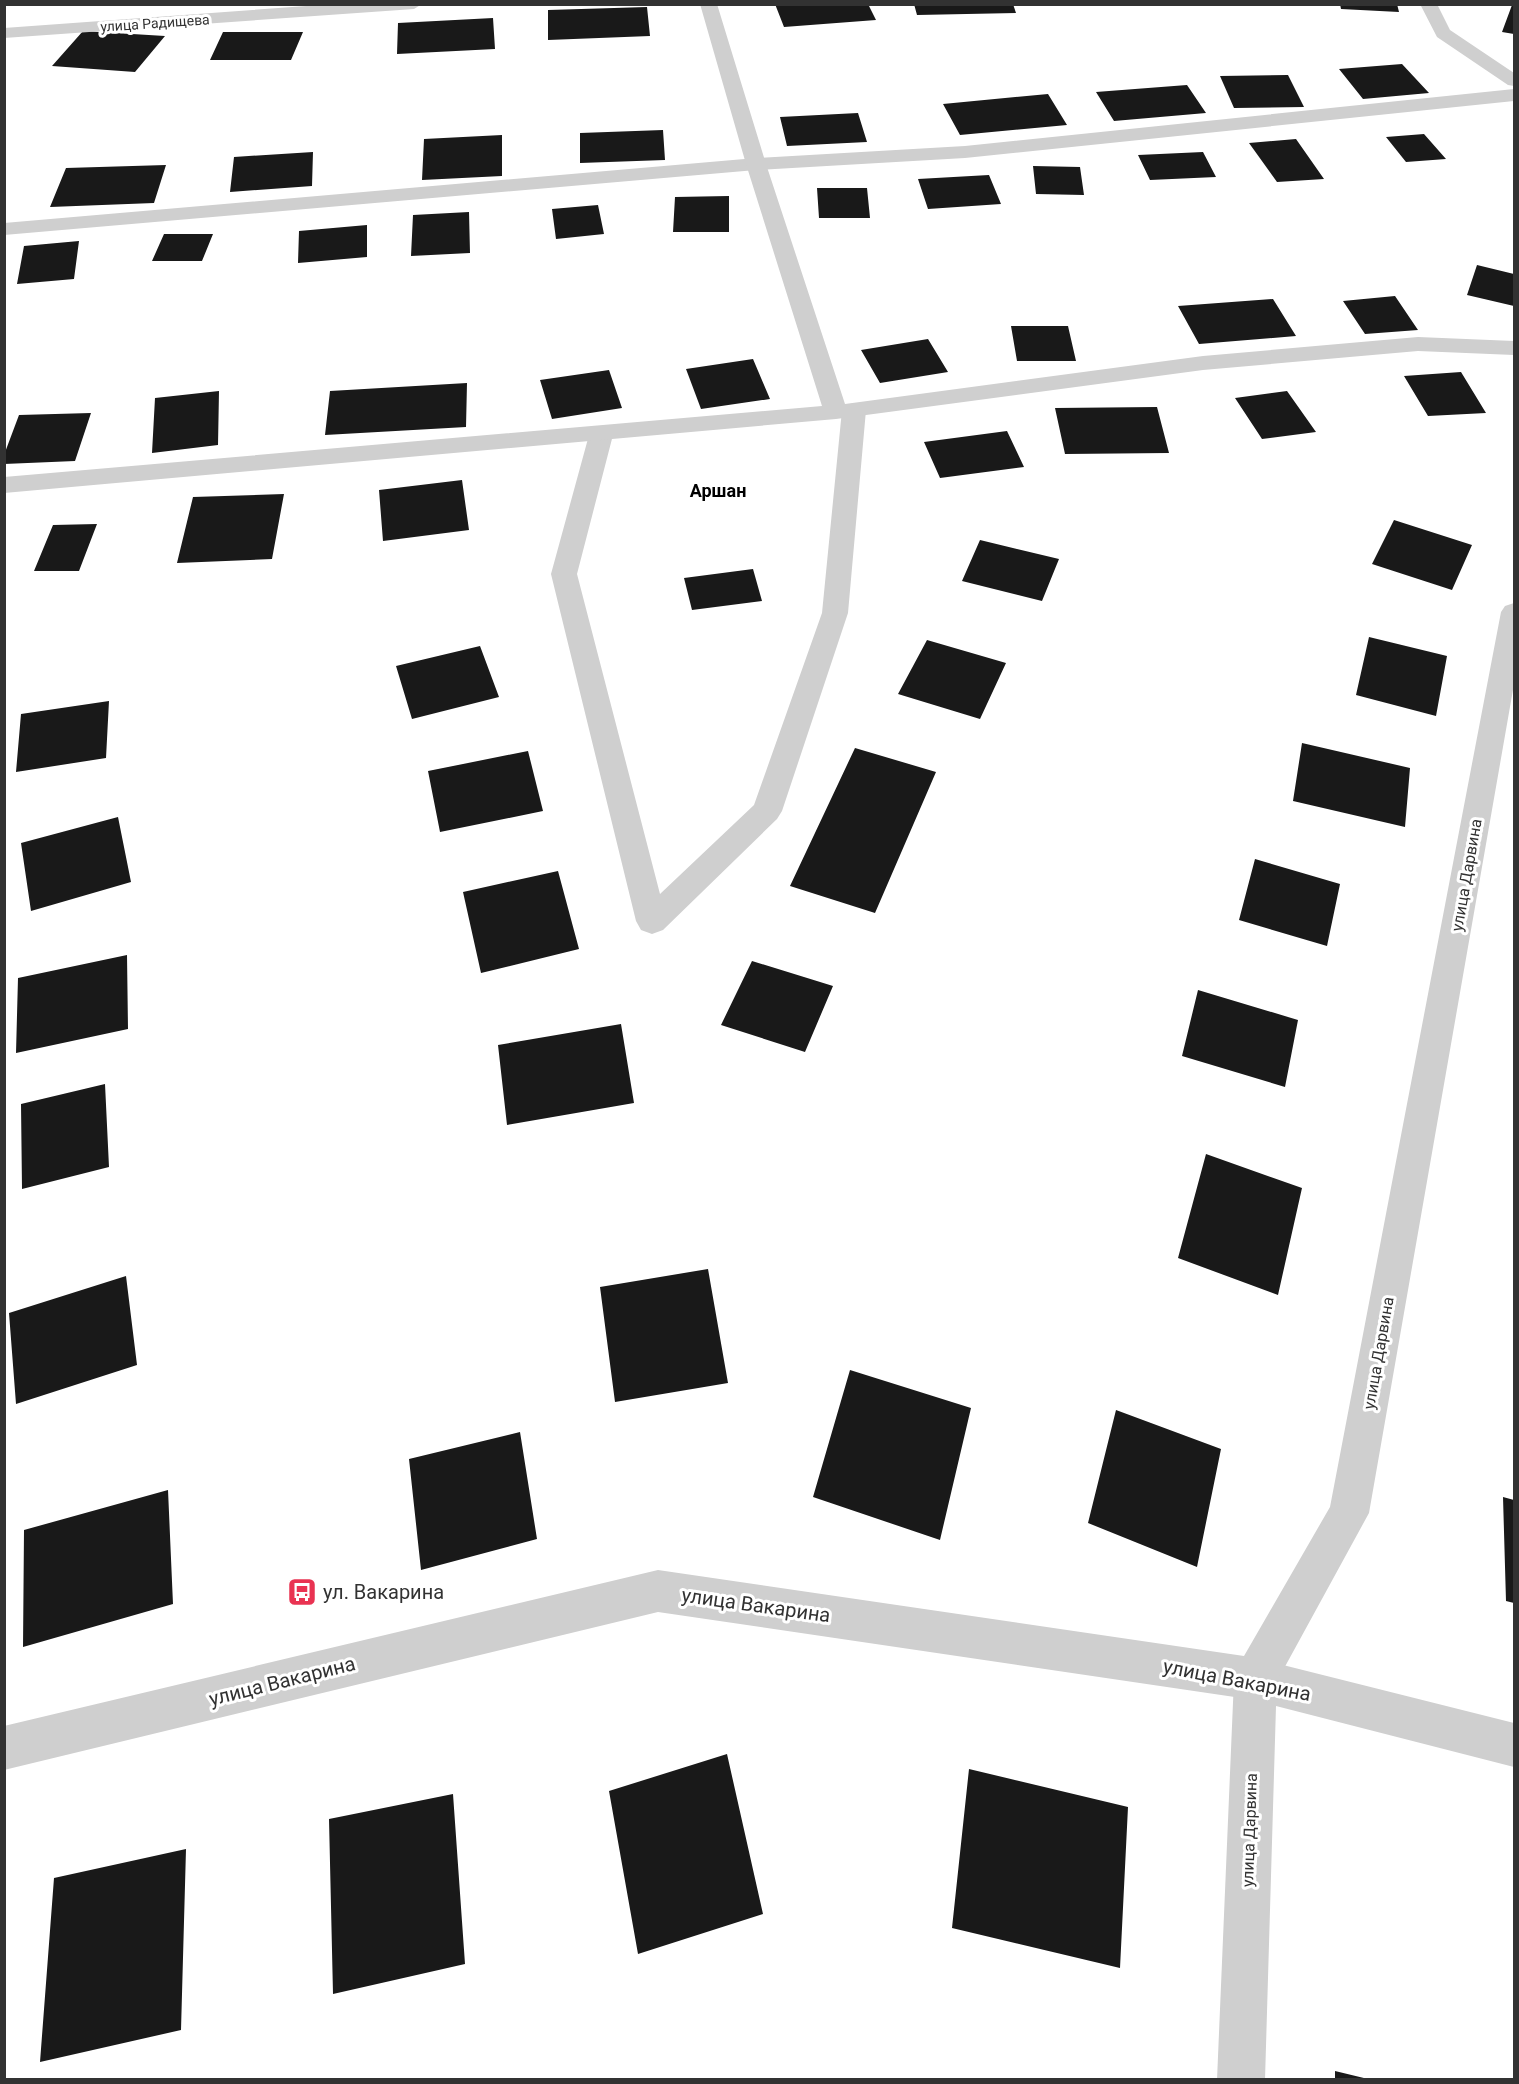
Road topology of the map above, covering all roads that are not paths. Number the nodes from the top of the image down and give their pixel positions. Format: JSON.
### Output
{"nodes":[{"id":1,"x":414,"y":4,"type":"edge"},
{"id":2,"x":708,"y":4,"type":"edge"},
{"id":3,"x":1428,"y":4,"type":"edge"},
{"id":4,"x":4,"y":33,"type":"edge"},
{"id":5,"x":1515,"y":81,"type":"edge"},
{"id":6,"x":1515,"y":95,"type":"edge"},
{"id":7,"x":756,"y":164,"type":"junction"},
{"id":8,"x":4,"y":229,"type":"edge"},
{"id":9,"x":1515,"y":348,"type":"edge"},
{"id":10,"x":845,"y":411,"type":"junction"},
{"id":11,"x":601,"y":435,"type":"junction"},
{"id":12,"x":4,"y":485,"type":"edge"},
{"id":13,"x":1515,"y":612,"type":"edge"},
{"id":14,"x":1255,"y":1679,"type":"junction"},
{"id":15,"x":1515,"y":1745,"type":"edge"},
{"id":16,"x":4,"y":1748,"type":"edge"},
{"id":17,"x":1241,"y":2079,"type":"edge"}],
"edges":[{"from":1,"to":4,"type":"street","name":"улица Радищева"},
{"from":2,"to":7,"type":"street"},
{"from":3,"to":5,"type":"street"},
{"from":6,"to":7,"type":"street"},
{"from":7,"to":8,"type":"street"},
{"from":7,"to":10,"type":"street"},
{"from":9,"to":10,"type":"street"},
{"from":10,"to":11,"type":"street"},
{"from":10,"to":11,"type":"street"},
{"from":11,"to":12,"type":"street"},
{"from":13,"to":14,"type":"street","name":"улица Дарвина"},
{"from":14,"to":15,"type":"street","name":"улица Вакарина"},
{"from":14,"to":16,"type":"street","name":"улица Вакарина"},
{"from":14,"to":17,"type":"street","name":"улица Дарвина"}]}
